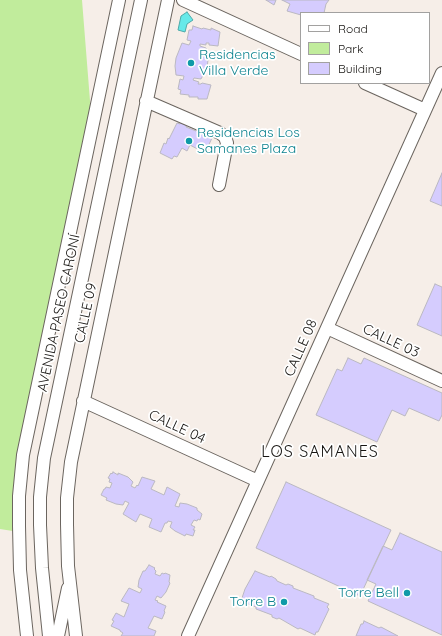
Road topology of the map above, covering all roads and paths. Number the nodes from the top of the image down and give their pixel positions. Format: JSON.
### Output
{"nodes":[{"id":1,"x":119,"y":0,"type":"edge"},
{"id":2,"x":141,"y":0,"type":"edge"},
{"id":3,"x":168,"y":0,"type":"edge"},
{"id":4,"x":183,"y":0,"type":"edge"},
{"id":5,"x":300,"y":54,"type":"edge"},
{"id":6,"x":442,"y":73,"type":"edge"},
{"id":7,"x":367,"y":84,"type":"edge"},
{"id":8,"x":146,"y":101,"type":"junction"},
{"id":9,"x":425,"y":110,"type":"junction"},
{"id":10,"x":219,"y":185,"type":"dead end"},
{"id":11,"x":327,"y":328,"type":"junction"},
{"id":12,"x":442,"y":381,"type":"edge"},
{"id":13,"x":83,"y":401,"type":"junction"},
{"id":14,"x":258,"y":481,"type":"junction"},
{"id":15,"x":70,"y":580,"type":"junction"},
{"id":16,"x":27,"y":636,"type":"edge"},
{"id":17,"x":49,"y":636,"type":"edge"},
{"id":18,"x":58,"y":636,"type":"edge"},
{"id":19,"x":76,"y":636,"type":"edge"},
{"id":20,"x":188,"y":636,"type":"edge"}],
"edges":[{"from":1,"to":16,"type":"street","name":"AVENIDA PASEO CARONÍ"},
{"from":2,"to":17,"type":"street","name":"AVENIDA PASEO CARONÍ"},
{"from":3,"to":8,"type":"street","name":"CALLE 09"},
{"from":4,"to":5,"type":"street"},
{"from":6,"to":9,"type":"street","name":"CALLE 08"},
{"from":7,"to":9,"type":"street"},
{"from":8,"to":10,"type":"street"},
{"from":8,"to":13,"type":"street","name":"CALLE 09"},
{"from":9,"to":11,"type":"street","name":"CALLE 08"},
{"from":11,"to":12,"type":"street","name":"CALLE 03"},
{"from":11,"to":14,"type":"street","name":"CALLE 08"},
{"from":13,"to":14,"type":"street","name":"CALLE 04"},
{"from":13,"to":15,"type":"street","name":"CALLE 09"},
{"from":14,"to":20,"type":"street","name":"CALLE 08"},
{"from":15,"to":18,"type":"street"},
{"from":15,"to":19,"type":"street","name":"CALLE 09"}]}
